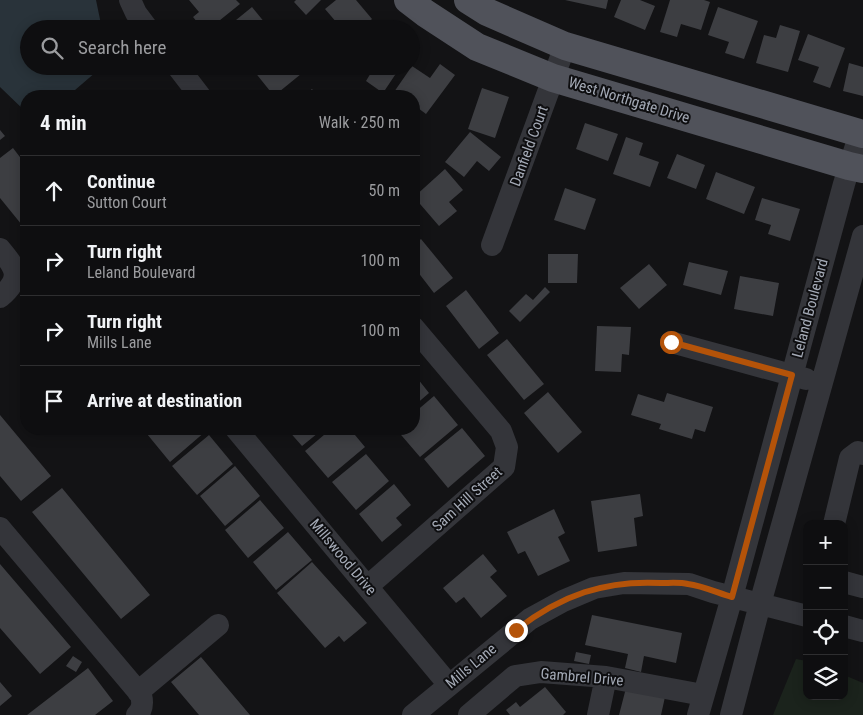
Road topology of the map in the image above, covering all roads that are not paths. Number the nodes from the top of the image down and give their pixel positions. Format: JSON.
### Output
{"nodes":[{"id":1,"x":130,"y":0,"type":"edge"},
{"id":2,"x":408,"y":0,"type":"edge"},
{"id":3,"x":468,"y":0,"type":"edge"},
{"id":4,"x":141,"y":20,"type":"edge"},
{"id":5,"x":565,"y":46,"type":"junction"},
{"id":6,"x":184,"y":75,"type":"edge"},
{"id":7,"x":553,"y":78,"type":"junction"},
{"id":8,"x":195,"y":90,"type":"edge"},
{"id":9,"x":862,"y":133,"type":"edge"},
{"id":10,"x":856,"y":167,"type":"edge"},
{"id":11,"x":863,"y":236,"type":"edge"},
{"id":12,"x":492,"y":245,"type":"dead end"},
{"id":13,"x":0,"y":249,"type":"edge"},
{"id":14,"x":0,"y":297,"type":"edge"},
{"id":15,"x":420,"y":335,"type":"edge"},
{"id":16,"x":671,"y":342,"type":"dead end"},
{"id":17,"x":792,"y":375,"type":"junction"},
{"id":18,"x":822,"y":384,"type":"junction"},
{"id":19,"x":241,"y":435,"type":"edge"},
{"id":20,"x":863,"y":454,"type":"edge"},
{"id":21,"x":835,"y":520,"type":"edge"},
{"id":22,"x":0,"y":528,"type":"edge"},
{"id":23,"x":848,"y":583,"type":"edge"},
{"id":24,"x":368,"y":586,"type":"junction"},
{"id":25,"x":863,"y":587,"type":"edge"},
{"id":26,"x":732,"y":597,"type":"junction"},
{"id":27,"x":760,"y":604,"type":"junction"},
{"id":28,"x":803,"y":615,"type":"edge"},
{"id":29,"x":218,"y":625,"type":"dead end"},
{"id":30,"x":848,"y":627,"type":"edge"},
{"id":31,"x":863,"y":631,"type":"edge"},
{"id":32,"x":606,"y":677,"type":"junction"},
{"id":33,"x":448,"y":685,"type":"junction"},
{"id":34,"x":138,"y":692,"type":"junction"},
{"id":35,"x":700,"y":705,"type":"edge"},
{"id":36,"x":137,"y":715,"type":"edge"},
{"id":37,"x":412,"y":715,"type":"edge"},
{"id":38,"x":469,"y":715,"type":"edge"},
{"id":39,"x":598,"y":715,"type":"edge"},
{"id":40,"x":731,"y":715,"type":"edge"}],
"edges":[{"from":1,"to":4,"type":"street"},
{"from":2,"to":7,"type":"main road","name":"West Northgate Drive"},
{"from":3,"to":5,"type":"main road"},
{"from":5,"to":7,"type":"street","name":"Danfield Court"},
{"from":5,"to":9,"type":"main road"},
{"from":6,"to":8,"type":"street"},
{"from":7,"to":10,"type":"main road","name":"West Northgate Drive"},
{"from":7,"to":12,"type":"street","name":"Danfield Court"},
{"from":9,"to":10,"type":"street","name":"Leland Boulevard"},
{"from":10,"to":17,"type":"street","name":"Leland Boulevard"},
{"from":11,"to":18,"type":"street","name":"Leland Boulevard"},
{"from":13,"to":14,"type":"street"},
{"from":15,"to":24,"type":"street","name":"Sam Hill Street"},
{"from":16,"to":17,"type":"street"},
{"from":17,"to":18,"type":"street"},
{"from":17,"to":26,"type":"street","name":"Leland Boulevard"},
{"from":18,"to":27,"type":"street","name":"Leland Boulevard"},
{"from":19,"to":24,"type":"street","name":"Millswood Drive"},
{"from":20,"to":21,"type":"street"},
{"from":22,"to":34,"type":"street"},
{"from":23,"to":25,"type":"street"},
{"from":24,"to":33,"type":"street","name":"Millswood Drive"},
{"from":26,"to":27,"type":"street","name":"Mills Lane"},
{"from":26,"to":33,"type":"street","name":"Mills Lane"},
{"from":26,"to":35,"type":"street","name":"Leland Boulevard"},
{"from":27,"to":28,"type":"street","name":"Mills Lane"},
{"from":27,"to":40,"type":"street","name":"Leland Boulevard"},
{"from":29,"to":34,"type":"street"},
{"from":30,"to":31,"type":"street"},
{"from":32,"to":35,"type":"street","name":"Gambrel Drive"},
{"from":32,"to":38,"type":"street","name":"Gambrel Drive"},
{"from":32,"to":39,"type":"street"},
{"from":33,"to":37,"type":"street","name":"Mills Lane"},
{"from":34,"to":36,"type":"street"}]}
